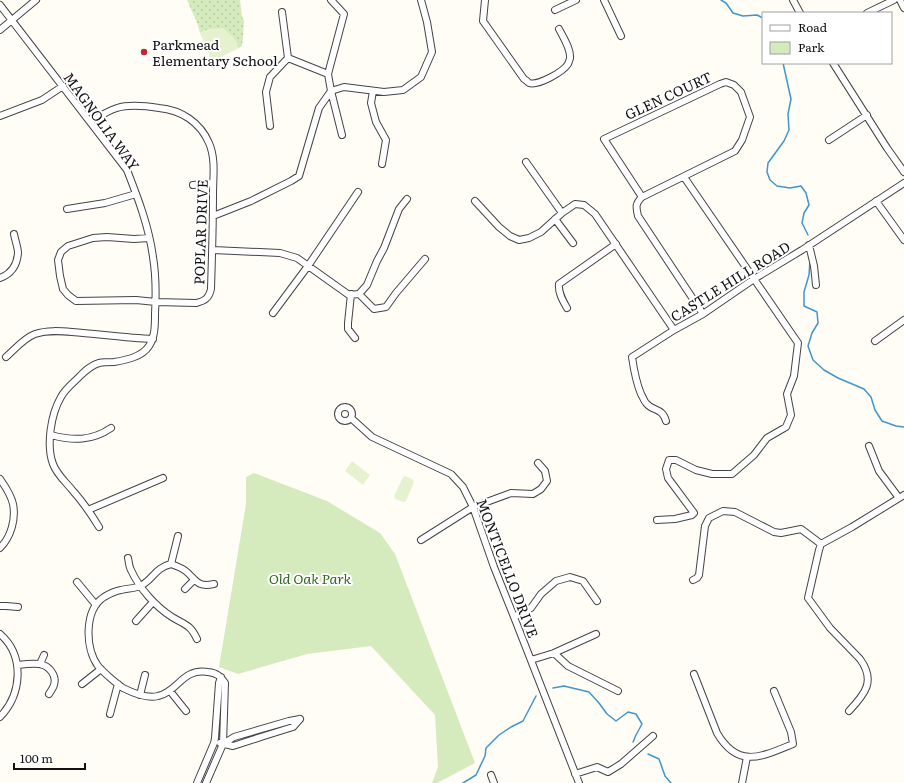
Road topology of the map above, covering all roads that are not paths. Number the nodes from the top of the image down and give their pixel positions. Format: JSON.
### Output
{"nodes":[{"id":1,"x":36,"y":0,"type":"edge"},
{"id":2,"x":331,"y":0,"type":"edge"},
{"id":3,"x":421,"y":0,"type":"edge"},
{"id":4,"x":485,"y":0,"type":"edge"},
{"id":5,"x":576,"y":0,"type":"edge"},
{"id":6,"x":604,"y":0,"type":"edge"},
{"id":7,"x":793,"y":0,"type":"edge"},
{"id":8,"x":894,"y":0,"type":"edge"},
{"id":9,"x":900,"y":0,"type":"edge"},
{"id":10,"x":0,"y":5,"type":"edge"},
{"id":11,"x":904,"y":8,"type":"edge"},
{"id":12,"x":555,"y":10,"type":"dead end"},
{"id":13,"x":282,"y":12,"type":"dead end"},
{"id":14,"x":799,"y":12,"type":"edge"},
{"id":15,"x":869,"y":12,"type":"edge"},
{"id":16,"x":12,"y":21,"type":"junction"},
{"id":17,"x":559,"y":29,"type":"dead end"},
{"id":18,"x":0,"y":30,"type":"edge"},
{"id":19,"x":621,"y":36,"type":"dead end"},
{"id":20,"x":288,"y":58,"type":"junction"},
{"id":21,"x":834,"y":64,"type":"edge"},
{"id":22,"x":328,"y":74,"type":"junction"},
{"id":23,"x":63,"y":86,"type":"junction"},
{"id":24,"x":331,"y":91,"type":"junction"},
{"id":25,"x":373,"y":91,"type":"junction"},
{"id":26,"x":867,"y":115,"type":"junction"},
{"id":27,"x":0,"y":116,"type":"edge"},
{"id":28,"x":90,"y":122,"type":"junction"},
{"id":29,"x":270,"y":126,"type":"dead end"},
{"id":30,"x":342,"y":135,"type":"dead end"},
{"id":31,"x":829,"y":140,"type":"dead end"},
{"id":32,"x":526,"y":162,"type":"dead end"},
{"id":33,"x":382,"y":164,"type":"dead end"},
{"id":34,"x":904,"y":172,"type":"edge"},
{"id":35,"x":684,"y":177,"type":"junction"},
{"id":36,"x":904,"y":182,"type":"edge"},
{"id":37,"x":213,"y":183,"type":"junction"},
{"id":38,"x":193,"y":185,"type":"dead end"},
{"id":39,"x":358,"y":192,"type":"dead end"},
{"id":40,"x":136,"y":194,"type":"junction"},
{"id":41,"x":642,"y":197,"type":"junction"},
{"id":42,"x":406,"y":199,"type":"dead end"},
{"id":43,"x":475,"y":201,"type":"dead end"},
{"id":44,"x":876,"y":201,"type":"junction"},
{"id":45,"x":67,"y":209,"type":"dead end"},
{"id":46,"x":562,"y":213,"type":"junction"},
{"id":47,"x":213,"y":216,"type":"junction"},
{"id":48,"x":555,"y":219,"type":"junction"},
{"id":49,"x":14,"y":234,"type":"dead end"},
{"id":50,"x":150,"y":238,"type":"junction"},
{"id":51,"x":904,"y":240,"type":"edge"},
{"id":52,"x":573,"y":243,"type":"dead end"},
{"id":53,"x":616,"y":244,"type":"junction"},
{"id":54,"x":809,"y":246,"type":"junction"},
{"id":55,"x":213,"y":250,"type":"junction"},
{"id":56,"x":425,"y":259,"type":"dead end"},
{"id":57,"x":308,"y":266,"type":"junction"},
{"id":58,"x":0,"y":278,"type":"edge"},
{"id":59,"x":754,"y":279,"type":"junction"},
{"id":60,"x":816,"y":285,"type":"dead end"},
{"id":61,"x":351,"y":294,"type":"junction"},
{"id":62,"x":359,"y":294,"type":"junction"},
{"id":63,"x":156,"y":302,"type":"junction"},
{"id":64,"x":567,"y":308,"type":"dead end"},
{"id":65,"x":273,"y":313,"type":"dead end"},
{"id":66,"x":703,"y":314,"type":"junction"},
{"id":67,"x":904,"y":320,"type":"edge"},
{"id":68,"x":674,"y":330,"type":"junction"},
{"id":69,"x":355,"y":338,"type":"dead end"},
{"id":70,"x":153,"y":339,"type":"junction"},
{"id":71,"x":875,"y":340,"type":"dead end"},
{"id":72,"x":6,"y":357,"type":"dead end"},
{"id":73,"x":351,"y":418,"type":"dead end"},
{"id":74,"x":666,"y":421,"type":"dead end"},
{"id":75,"x":112,"y":428,"type":"dead end"},
{"id":76,"x":50,"y":435,"type":"junction"},
{"id":77,"x":869,"y":446,"type":"dead end"},
{"id":78,"x":538,"y":463,"type":"dead end"},
{"id":79,"x":162,"y":478,"type":"dead end"},
{"id":80,"x":0,"y":479,"type":"edge"},
{"id":81,"x":901,"y":496,"type":"edge"},
{"id":82,"x":473,"y":508,"type":"junction"},
{"id":83,"x":88,"y":510,"type":"junction"},
{"id":84,"x":657,"y":520,"type":"dead end"},
{"id":85,"x":99,"y":528,"type":"dead end"},
{"id":86,"x":178,"y":536,"type":"dead end"},
{"id":87,"x":421,"y":540,"type":"dead end"},
{"id":88,"x":821,"y":544,"type":"junction"},
{"id":89,"x":0,"y":548,"type":"edge"},
{"id":90,"x":128,"y":558,"type":"dead end"},
{"id":91,"x":171,"y":564,"type":"junction"},
{"id":92,"x":194,"y":580,"type":"junction"},
{"id":93,"x":694,"y":580,"type":"dead end"},
{"id":94,"x":77,"y":582,"type":"dead end"},
{"id":95,"x":214,"y":584,"type":"dead end"},
{"id":96,"x":140,"y":586,"type":"junction"},
{"id":97,"x":185,"y":589,"type":"dead end"},
{"id":98,"x":597,"y":601,"type":"dead end"},
{"id":99,"x":153,"y":602,"type":"junction"},
{"id":100,"x":96,"y":604,"type":"junction"},
{"id":101,"x":0,"y":606,"type":"edge"},
{"id":102,"x":18,"y":607,"type":"dead end"},
{"id":103,"x":514,"y":616,"type":"junction"},
{"id":104,"x":136,"y":621,"type":"dead end"},
{"id":105,"x":0,"y":634,"type":"edge"},
{"id":106,"x":596,"y":634,"type":"dead end"},
{"id":107,"x":198,"y":639,"type":"dead end"},
{"id":108,"x":554,"y":652,"type":"junction"},
{"id":109,"x":44,"y":655,"type":"dead end"},
{"id":110,"x":531,"y":660,"type":"junction"},
{"id":111,"x":40,"y":664,"type":"junction"},
{"id":112,"x":18,"y":665,"type":"junction"},
{"id":113,"x":101,"y":669,"type":"junction"},
{"id":114,"x":694,"y":674,"type":"dead end"},
{"id":115,"x":145,"y":675,"type":"dead end"},
{"id":116,"x":221,"y":677,"type":"junction"},
{"id":117,"x":82,"y":684,"type":"dead end"},
{"id":118,"x":118,"y":684,"type":"junction"},
{"id":119,"x":170,"y":691,"type":"junction"},
{"id":120,"x":618,"y":691,"type":"dead end"},
{"id":121,"x":774,"y":691,"type":"dead end"},
{"id":122,"x":49,"y":694,"type":"dead end"},
{"id":123,"x":140,"y":695,"type":"junction"},
{"id":124,"x":186,"y":711,"type":"dead end"},
{"id":125,"x":849,"y":711,"type":"dead end"},
{"id":126,"x":110,"y":714,"type":"dead end"},
{"id":127,"x":0,"y":717,"type":"edge"},
{"id":128,"x":653,"y":736,"type":"dead end"},
{"id":129,"x":214,"y":743,"type":"junction"},
{"id":130,"x":223,"y":744,"type":"junction"},
{"id":131,"x":747,"y":757,"type":"junction"},
{"id":132,"x":575,"y":774,"type":"junction"},
{"id":133,"x":492,"y":775,"type":"dead end"},
{"id":134,"x":197,"y":783,"type":"edge"},
{"id":135,"x":206,"y":783,"type":"edge"},
{"id":136,"x":494,"y":783,"type":"edge"},
{"id":137,"x":578,"y":783,"type":"edge"},
{"id":138,"x":742,"y":783,"type":"edge"}],
"edges":[{"from":1,"to":16,"type":"street"},
{"from":2,"to":22,"type":"street"},
{"from":3,"to":25,"type":"street"},
{"from":4,"to":17,"type":"street"},
{"from":5,"to":12,"type":"street"},
{"from":6,"to":19,"type":"street"},
{"from":7,"to":14,"type":"street"},
{"from":8,"to":15,"type":"street"},
{"from":9,"to":11,"type":"street"},
{"from":10,"to":16,"type":"street","name":"MAGNOLIA WAY"},
{"from":13,"to":20,"type":"street"},
{"from":16,"to":18,"type":"street"},
{"from":16,"to":23,"type":"street","name":"MAGNOLIA WAY"},
{"from":20,"to":22,"type":"street"},
{"from":20,"to":29,"type":"street"},
{"from":21,"to":26,"type":"street"},
{"from":22,"to":24,"type":"street"},
{"from":23,"to":27,"type":"street"},
{"from":23,"to":28,"type":"street","name":"MAGNOLIA WAY"},
{"from":24,"to":25,"type":"street"},
{"from":24,"to":30,"type":"street"},
{"from":24,"to":47,"type":"street"},
{"from":25,"to":33,"type":"street"},
{"from":26,"to":31,"type":"street"},
{"from":26,"to":34,"type":"street"},
{"from":28,"to":37,"type":"street","name":"POPLAR DRIVE"},
{"from":28,"to":40,"type":"street","name":"MAGNOLIA WAY"},
{"from":32,"to":46,"type":"street"},
{"from":35,"to":41,"type":"street","name":"GLEN COURT"},
{"from":35,"to":41,"type":"street","name":"GLEN COURT"},
{"from":35,"to":59,"type":"street"},
{"from":36,"to":44,"type":"street","name":"CASTLE HILL ROAD"},
{"from":37,"to":38,"type":"street"},
{"from":37,"to":47,"type":"street","name":"POPLAR DRIVE"},
{"from":39,"to":57,"type":"street"},
{"from":40,"to":45,"type":"street"},
{"from":40,"to":50,"type":"street","name":"MAGNOLIA WAY"},
{"from":41,"to":66,"type":"street"},
{"from":42,"to":62,"type":"street"},
{"from":43,"to":48,"type":"street"},
{"from":44,"to":51,"type":"street"},
{"from":44,"to":54,"type":"street","name":"CASTLE HILL ROAD"},
{"from":46,"to":48,"type":"street"},
{"from":46,"to":53,"type":"street"},
{"from":47,"to":55,"type":"street","name":"POPLAR DRIVE"},
{"from":48,"to":52,"type":"street"},
{"from":49,"to":58,"type":"street"},
{"from":50,"to":63,"type":"street","name":"MAGNOLIA WAY"},
{"from":50,"to":63,"type":"street","name":"POPLAR DRIVE"},
{"from":53,"to":64,"type":"street"},
{"from":53,"to":68,"type":"street"},
{"from":54,"to":59,"type":"street","name":"CASTLE HILL ROAD"},
{"from":54,"to":60,"type":"street"},
{"from":55,"to":57,"type":"street"},
{"from":55,"to":63,"type":"street","name":"POPLAR DRIVE"},
{"from":56,"to":62,"type":"street"},
{"from":57,"to":61,"type":"street"},
{"from":57,"to":65,"type":"street"},
{"from":59,"to":66,"type":"street","name":"CASTLE HILL ROAD"},
{"from":59,"to":84,"type":"street"},
{"from":61,"to":62,"type":"street"},
{"from":61,"to":69,"type":"street"},
{"from":63,"to":70,"type":"street","name":"MAGNOLIA WAY"},
{"from":66,"to":68,"type":"street","name":"CASTLE HILL ROAD"},
{"from":67,"to":71,"type":"street"},
{"from":68,"to":74,"type":"street","name":"CASTLE HILL ROAD"},
{"from":70,"to":72,"type":"street"},
{"from":70,"to":76,"type":"street"},
{"from":73,"to":82,"type":"street","name":"MONTICELLO DRIVE"},
{"from":75,"to":76,"type":"street"},
{"from":76,"to":83,"type":"street"},
{"from":77,"to":81,"type":"street"},
{"from":78,"to":82,"type":"street"},
{"from":79,"to":83,"type":"street"},
{"from":80,"to":89,"type":"street"},
{"from":81,"to":88,"type":"street"},
{"from":82,"to":87,"type":"street"},
{"from":82,"to":103,"type":"street","name":"MONTICELLO DRIVE"},
{"from":83,"to":85,"type":"street"},
{"from":86,"to":91,"type":"street"},
{"from":88,"to":93,"type":"street"},
{"from":88,"to":125,"type":"street"},
{"from":90,"to":96,"type":"street"},
{"from":91,"to":92,"type":"street"},
{"from":91,"to":96,"type":"street"},
{"from":92,"to":95,"type":"street"},
{"from":92,"to":97,"type":"street"},
{"from":94,"to":100,"type":"street"},
{"from":96,"to":99,"type":"street"},
{"from":96,"to":100,"type":"street"},
{"from":98,"to":103,"type":"street"},
{"from":99,"to":104,"type":"street"},
{"from":99,"to":107,"type":"street"},
{"from":100,"to":113,"type":"street"},
{"from":101,"to":102,"type":"street"},
{"from":103,"to":110,"type":"street","name":"MONTICELLO DRIVE"},
{"from":105,"to":112,"type":"street"},
{"from":106,"to":108,"type":"street"},
{"from":108,"to":110,"type":"street"},
{"from":108,"to":120,"type":"street"},
{"from":109,"to":111,"type":"street"},
{"from":110,"to":132,"type":"street","name":"MONTICELLO DRIVE"},
{"from":111,"to":112,"type":"street"},
{"from":111,"to":122,"type":"street"},
{"from":112,"to":127,"type":"street"},
{"from":113,"to":117,"type":"street"},
{"from":113,"to":118,"type":"street"},
{"from":114,"to":131,"type":"street"},
{"from":115,"to":123,"type":"street"},
{"from":116,"to":119,"type":"street"},
{"from":116,"to":129,"type":"street"},
{"from":116,"to":130,"type":"street"},
{"from":118,"to":123,"type":"street"},
{"from":118,"to":126,"type":"street"},
{"from":119,"to":123,"type":"street"},
{"from":119,"to":124,"type":"street"},
{"from":121,"to":131,"type":"street"},
{"from":128,"to":132,"type":"street"},
{"from":129,"to":130,"type":"street"},
{"from":129,"to":134,"type":"street"},
{"from":130,"to":130,"type":"street"},
{"from":130,"to":135,"type":"street"},
{"from":131,"to":138,"type":"street"},
{"from":132,"to":137,"type":"street","name":"MONTICELLO DRIVE"},
{"from":133,"to":136,"type":"street"}]}
